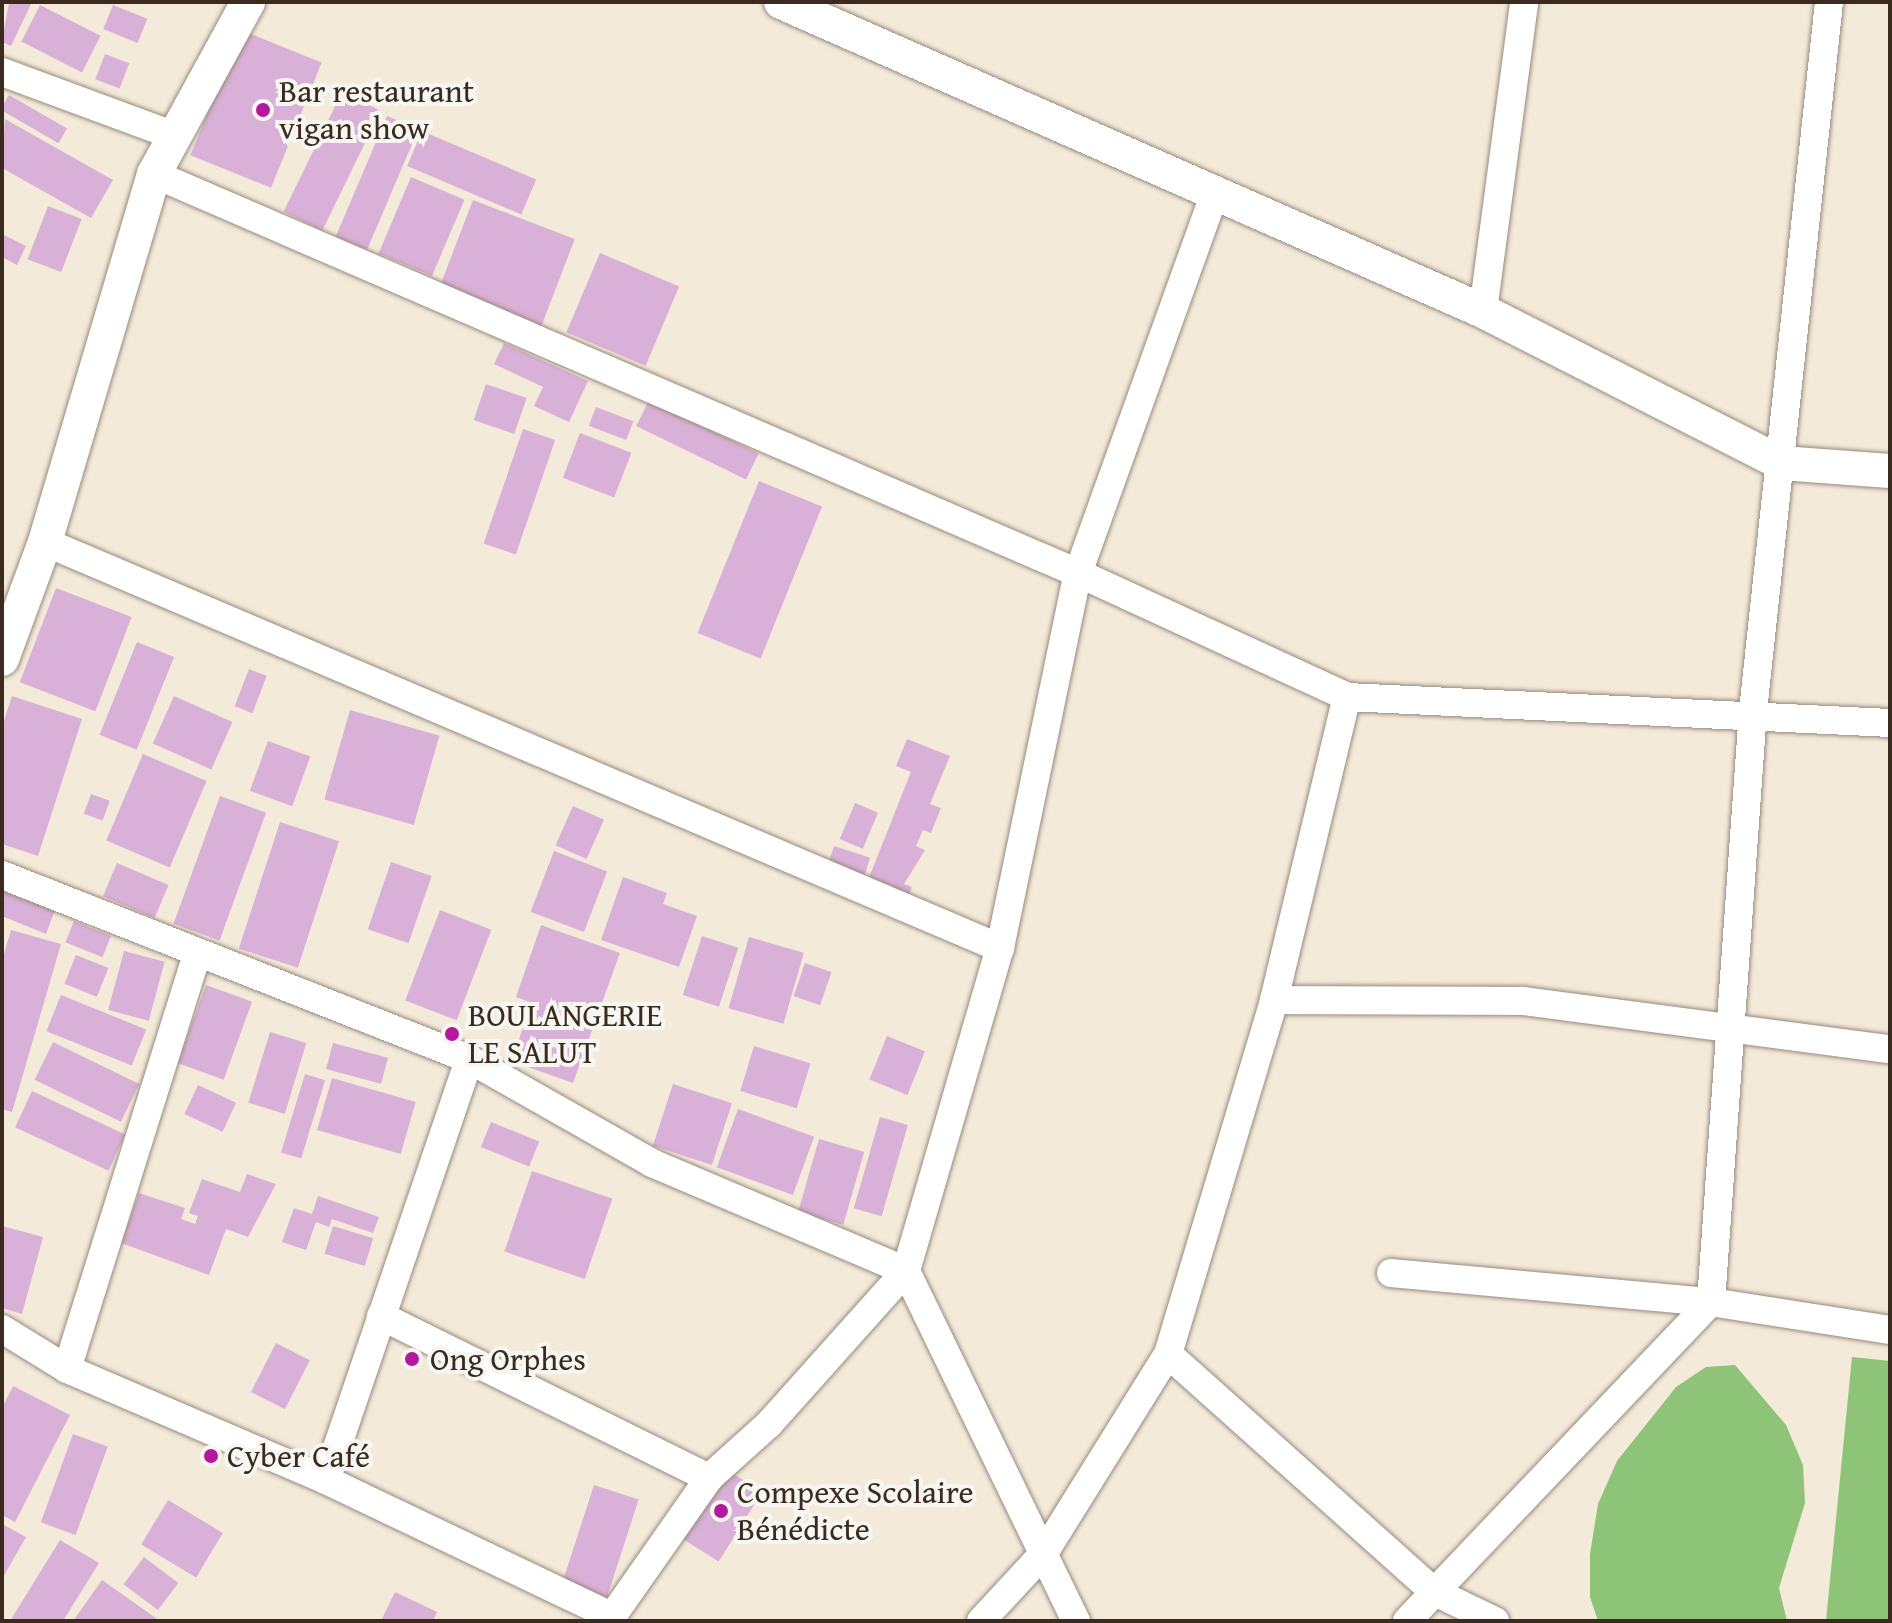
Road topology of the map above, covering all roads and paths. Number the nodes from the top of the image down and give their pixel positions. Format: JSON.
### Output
{"nodes":[{"id":1,"x":248,"y":2,"type":"edge"},
{"id":2,"x":781,"y":2,"type":"edge"},
{"id":3,"x":1524,"y":2,"type":"edge"},
{"id":4,"x":1829,"y":2,"type":"edge"},
{"id":5,"x":2,"y":72,"type":"edge"},
{"id":6,"x":172,"y":135,"type":"junction"},
{"id":7,"x":154,"y":174,"type":"junction"},
{"id":8,"x":1214,"y":196,"type":"junction"},
{"id":9,"x":1483,"y":311,"type":"junction"},
{"id":10,"x":1781,"y":463,"type":"junction"},
{"id":11,"x":1890,"y":471,"type":"edge"},
{"id":12,"x":45,"y":542,"type":"junction"},
{"id":13,"x":1078,"y":573,"type":"junction"},
{"id":14,"x":2,"y":659,"type":"edge"},
{"id":15,"x":1347,"y":697,"type":"junction"},
{"id":16,"x":1753,"y":711,"type":"junction"},
{"id":17,"x":1890,"y":723,"type":"edge"},
{"id":18,"x":2,"y":875,"type":"edge"},
{"id":19,"x":1000,"y":948,"type":"junction"},
{"id":20,"x":196,"y":957,"type":"junction"},
{"id":21,"x":1274,"y":1000,"type":"junction"},
{"id":22,"x":1731,"y":1027,"type":"junction"},
{"id":23,"x":1890,"y":1049,"type":"edge"},
{"id":24,"x":469,"y":1059,"type":"junction"},
{"id":25,"x":906,"y":1271,"type":"junction"},
{"id":26,"x":1391,"y":1273,"type":"dead end"},
{"id":27,"x":1711,"y":1302,"type":"junction"},
{"id":28,"x":381,"y":1316,"type":"junction"},
{"id":29,"x":2,"y":1329,"type":"edge"},
{"id":30,"x":1890,"y":1330,"type":"edge"},
{"id":31,"x":1168,"y":1354,"type":"junction"},
{"id":32,"x":67,"y":1369,"type":"junction"},
{"id":33,"x":709,"y":1478,"type":"junction"},
{"id":34,"x":326,"y":1480,"type":"junction"},
{"id":35,"x":1044,"y":1553,"type":"junction"},
{"id":36,"x":1433,"y":1591,"type":"junction"},
{"id":37,"x":611,"y":1619,"type":"edge"},
{"id":38,"x":981,"y":1621,"type":"edge"},
{"id":39,"x":1076,"y":1621,"type":"edge"},
{"id":40,"x":1407,"y":1621,"type":"edge"},
{"id":41,"x":1495,"y":1621,"type":"edge"}],
"edges":[{"from":1,"to":6,"type":"street"},
{"from":2,"to":8,"type":"street"},
{"from":3,"to":9,"type":"street"},
{"from":4,"to":10,"type":"street"},
{"from":5,"to":6,"type":"street"},
{"from":6,"to":7,"type":"street"},
{"from":7,"to":12,"type":"street"},
{"from":7,"to":13,"type":"street"},
{"from":8,"to":9,"type":"street"},
{"from":8,"to":13,"type":"street"},
{"from":9,"to":10,"type":"street"},
{"from":10,"to":11,"type":"street"},
{"from":10,"to":16,"type":"street"},
{"from":12,"to":14,"type":"street"},
{"from":12,"to":19,"type":"street"},
{"from":13,"to":15,"type":"street"},
{"from":13,"to":19,"type":"street"},
{"from":15,"to":16,"type":"street"},
{"from":15,"to":21,"type":"street"},
{"from":16,"to":17,"type":"street"},
{"from":16,"to":22,"type":"street"},
{"from":18,"to":20,"type":"street"},
{"from":19,"to":25,"type":"street"},
{"from":20,"to":24,"type":"street"},
{"from":20,"to":32,"type":"street"},
{"from":21,"to":22,"type":"street"},
{"from":21,"to":31,"type":"street"},
{"from":22,"to":23,"type":"street"},
{"from":22,"to":27,"type":"street"},
{"from":24,"to":25,"type":"street"},
{"from":24,"to":28,"type":"street"},
{"from":25,"to":33,"type":"street"},
{"from":25,"to":35,"type":"street"},
{"from":26,"to":27,"type":"street"},
{"from":27,"to":30,"type":"street"},
{"from":27,"to":36,"type":"street"},
{"from":28,"to":33,"type":"street"},
{"from":28,"to":34,"type":"street"},
{"from":29,"to":32,"type":"street"},
{"from":31,"to":35,"type":"street"},
{"from":31,"to":36,"type":"street"},
{"from":32,"to":34,"type":"street"},
{"from":33,"to":37,"type":"street"},
{"from":34,"to":37,"type":"street"},
{"from":35,"to":38,"type":"street"},
{"from":35,"to":39,"type":"street"},
{"from":36,"to":40,"type":"street"},
{"from":36,"to":41,"type":"street"}]}
